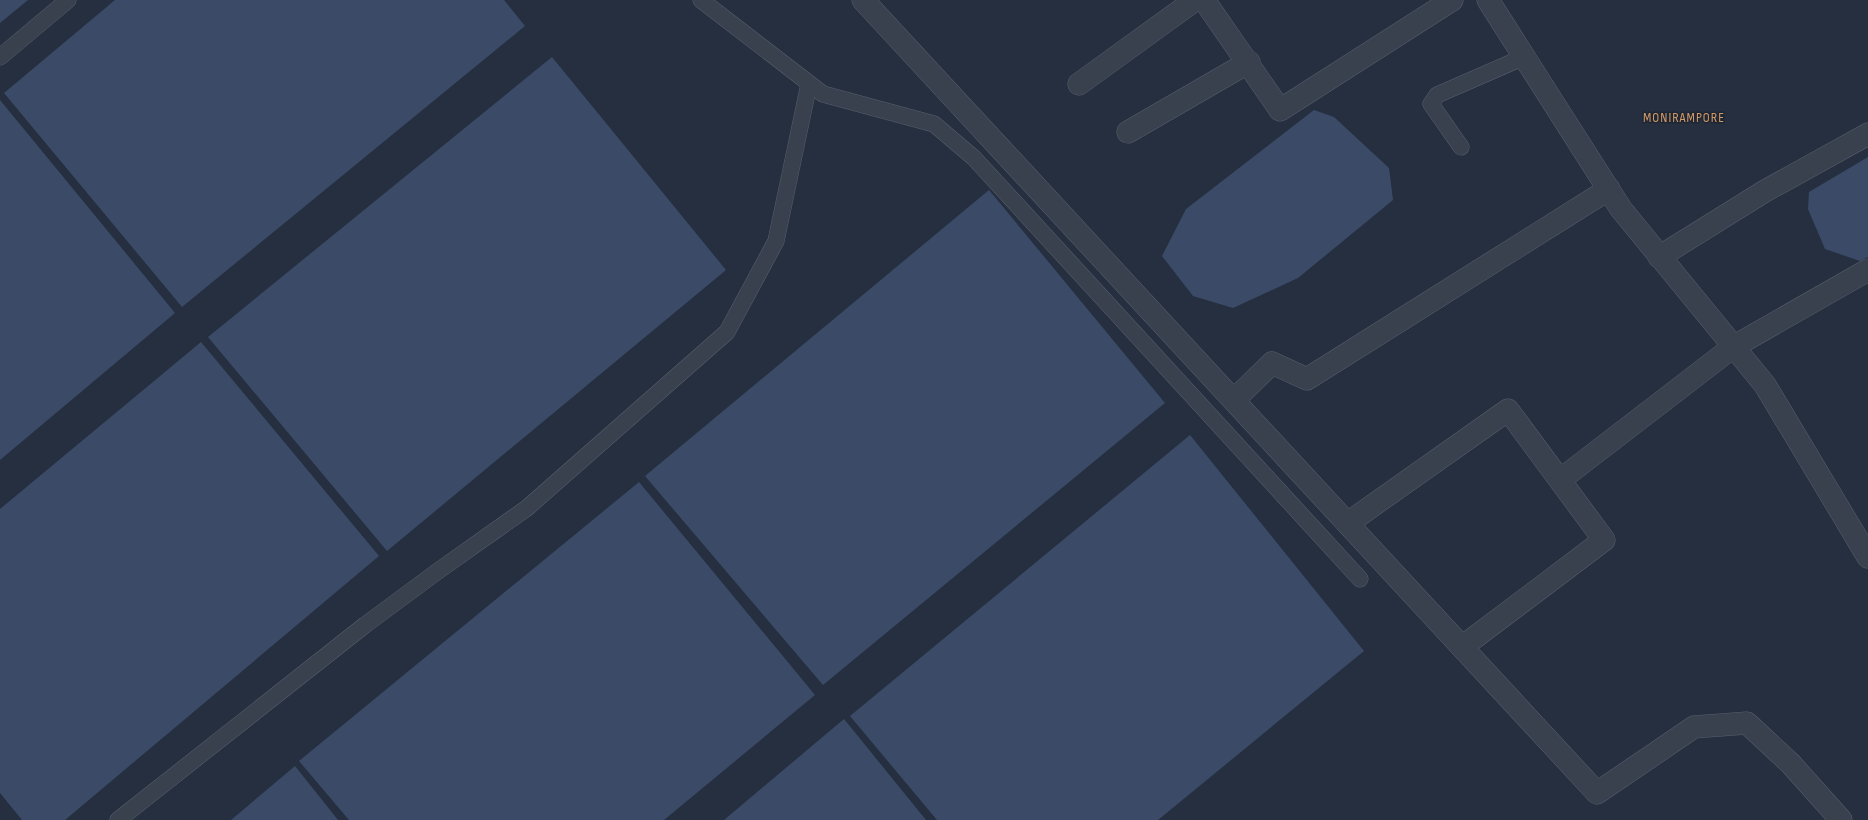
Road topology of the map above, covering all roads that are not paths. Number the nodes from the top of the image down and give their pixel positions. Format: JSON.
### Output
{"nodes":[{"id":1,"x":68,"y":0,"type":"edge"},
{"id":2,"x":701,"y":0,"type":"edge"},
{"id":3,"x":863,"y":0,"type":"edge"},
{"id":4,"x":1194,"y":0,"type":"edge"},
{"id":5,"x":1204,"y":0,"type":"edge"},
{"id":6,"x":1452,"y":0,"type":"edge"},
{"id":7,"x":1490,"y":1,"type":"edge"},
{"id":8,"x":0,"y":57,"type":"edge"},
{"id":9,"x":1524,"y":57,"type":"junction"},
{"id":10,"x":1249,"y":62,"type":"junction"},
{"id":11,"x":809,"y":84,"type":"junction"},
{"id":12,"x":1079,"y":84,"type":"dead end"},
{"id":13,"x":1128,"y":132,"type":"dead end"},
{"id":14,"x":1868,"y":134,"type":"edge"},
{"id":15,"x":1461,"y":147,"type":"dead end"},
{"id":16,"x":1609,"y":189,"type":"junction"},
{"id":17,"x":1659,"y":257,"type":"junction"},
{"id":18,"x":1868,"y":270,"type":"edge"},
{"id":19,"x":1733,"y":347,"type":"junction"},
{"id":20,"x":1234,"y":400,"type":"junction"},
{"id":21,"x":1560,"y":480,"type":"junction"},
{"id":22,"x":1348,"y":523,"type":"junction"},
{"id":23,"x":1868,"y":557,"type":"edge"},
{"id":24,"x":1360,"y":579,"type":"dead end"},
{"id":25,"x":1462,"y":647,"type":"junction"},
{"id":26,"x":1833,"y":818,"type":"edge"},
{"id":27,"x":118,"y":820,"type":"edge"}],
"edges":[{"from":1,"to":8,"type":"lane"},
{"from":2,"to":11,"type":"lane"},
{"from":3,"to":20,"type":"street"},
{"from":4,"to":12,"type":"street"},
{"from":5,"to":10,"type":"street"},
{"from":6,"to":10,"type":"street"},
{"from":7,"to":9,"type":"street"},
{"from":9,"to":15,"type":"lane"},
{"from":9,"to":16,"type":"street"},
{"from":10,"to":13,"type":"street"},
{"from":11,"to":24,"type":"lane"},
{"from":11,"to":27,"type":"lane"},
{"from":14,"to":17,"type":"street"},
{"from":16,"to":17,"type":"street"},
{"from":16,"to":20,"type":"street"},
{"from":17,"to":19,"type":"street"},
{"from":18,"to":19,"type":"street"},
{"from":19,"to":21,"type":"street"},
{"from":19,"to":23,"type":"street"},
{"from":20,"to":22,"type":"street"},
{"from":21,"to":22,"type":"street"},
{"from":21,"to":25,"type":"street"},
{"from":22,"to":25,"type":"street"},
{"from":25,"to":26,"type":"street"}]}
